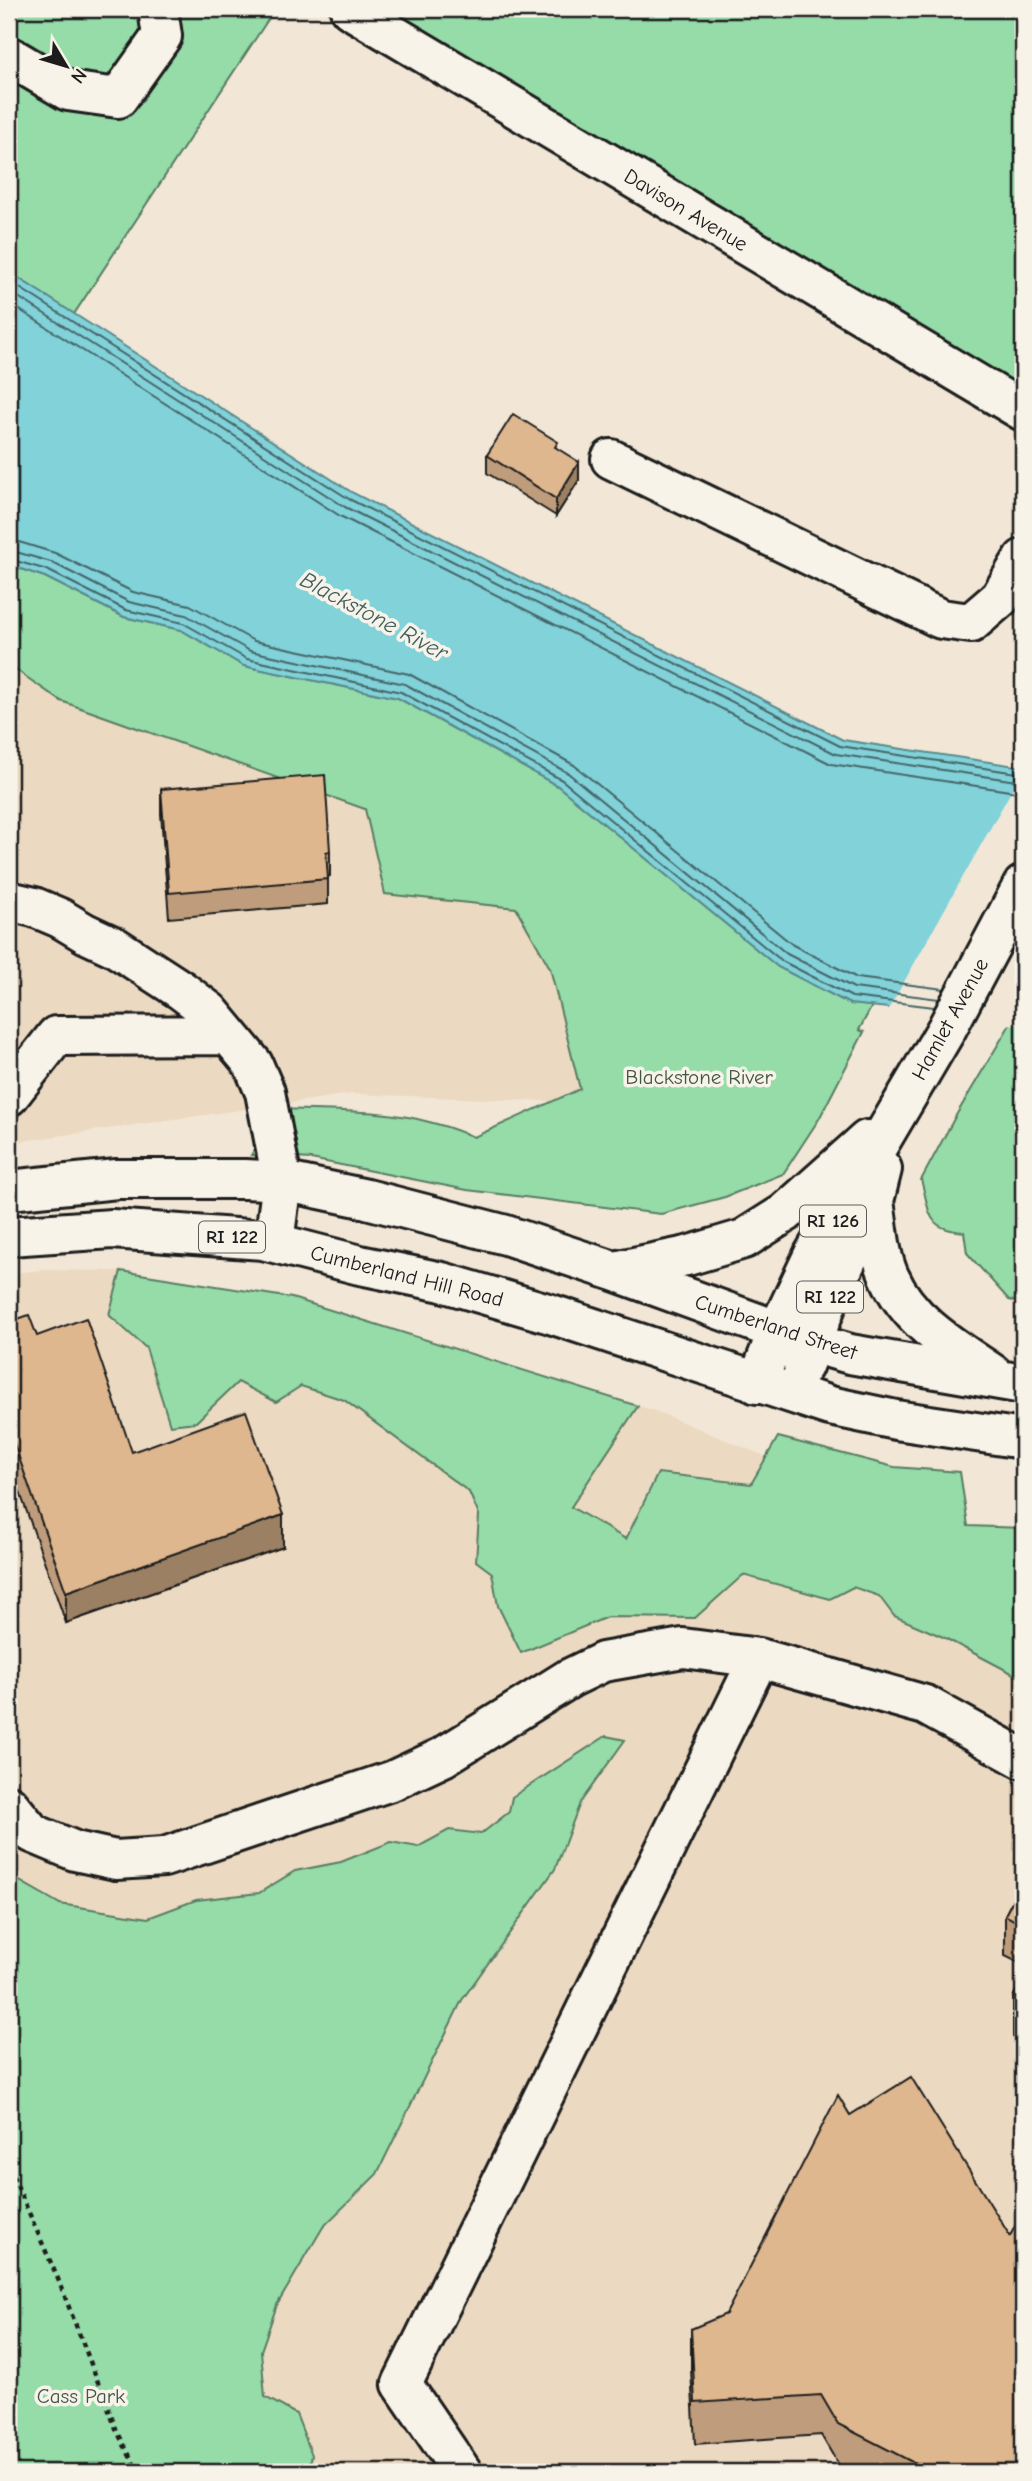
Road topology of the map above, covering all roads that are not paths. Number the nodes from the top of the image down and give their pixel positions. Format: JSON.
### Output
{"nodes":[{"id":1,"x":159,"y":9,"type":"edge"},
{"id":2,"x":350,"y":9,"type":"edge"},
{"id":3,"x":9,"y":56,"type":"edge"},
{"id":4,"x":1023,"y":411,"type":"edge"},
{"id":5,"x":611,"y":459,"type":"dead end"},
{"id":6,"x":1023,"y":559,"type":"edge"},
{"id":7,"x":1023,"y":885,"type":"edge"},
{"id":8,"x":9,"y":901,"type":"edge"},
{"id":9,"x":228,"y":1035,"type":"junction"},
{"id":10,"x":9,"y":1096,"type":"edge"},
{"id":11,"x":895,"y":1116,"type":"junction"},
{"id":12,"x":282,"y":1181,"type":"junction"},
{"id":13,"x":9,"y":1190,"type":"edge"},
{"id":14,"x":874,"y":1201,"type":"junction"},
{"id":15,"x":9,"y":1236,"type":"edge"},
{"id":16,"x":274,"y":1242,"type":"junction"},
{"id":17,"x":614,"y":1271,"type":"junction"},
{"id":18,"x":795,"y":1337,"type":"junction"},
{"id":19,"x":1015,"y":1383,"type":"edge"},
{"id":20,"x":774,"y":1389,"type":"junction"},
{"id":21,"x":1023,"y":1439,"type":"edge"},
{"id":22,"x":759,"y":1658,"type":"junction"},
{"id":23,"x":1023,"y":1759,"type":"edge"},
{"id":24,"x":9,"y":1805,"type":"edge"},
{"id":25,"x":462,"y":2472,"type":"edge"}],
"edges":[{"from":1,"to":3,"type":"main road"},
{"from":2,"to":4,"type":"main road","name":"Davison Avenue"},
{"from":5,"to":6,"type":"main road"},
{"from":7,"to":11,"type":"main road","name":"Hamlet Avenue","number":"RI 122"},
{"from":8,"to":9,"type":"main road"},
{"from":9,"to":10,"type":"main road"},
{"from":9,"to":12,"type":"main road"},
{"from":11,"to":14,"type":"main road","name":"Hamlet Avenue","number":"RI 122"},
{"from":11,"to":17,"type":"main road"},
{"from":11,"to":18,"type":"main road","name":"Hamlet Avenue","number":"RI 126"},
{"from":12,"to":13,"type":"main road"},
{"from":12,"to":16,"type":"main road"},
{"from":12,"to":17,"type":"main road"},
{"from":14,"to":18,"type":"main road","name":"Hamlet Avenue","number":"RI 122"},
{"from":14,"to":19,"type":"main road"},
{"from":15,"to":16,"type":"main road","name":"Cumberland Hill Road","number":"RI 122"},
{"from":16,"to":20,"type":"main road","name":"Cumberland Hill Road","number":"RI 122"},
{"from":17,"to":18,"type":"main road","name":"Cumberland Street"},
{"from":18,"to":19,"type":"main road","name":"Cumberland Street"},
{"from":18,"to":20,"type":"main road","name":"Hamlet Avenue","number":"RI 126"},
{"from":20,"to":21,"type":"main road"},
{"from":22,"to":23,"type":"main road"},
{"from":22,"to":24,"type":"main road"},
{"from":22,"to":25,"type":"main road"}]}
